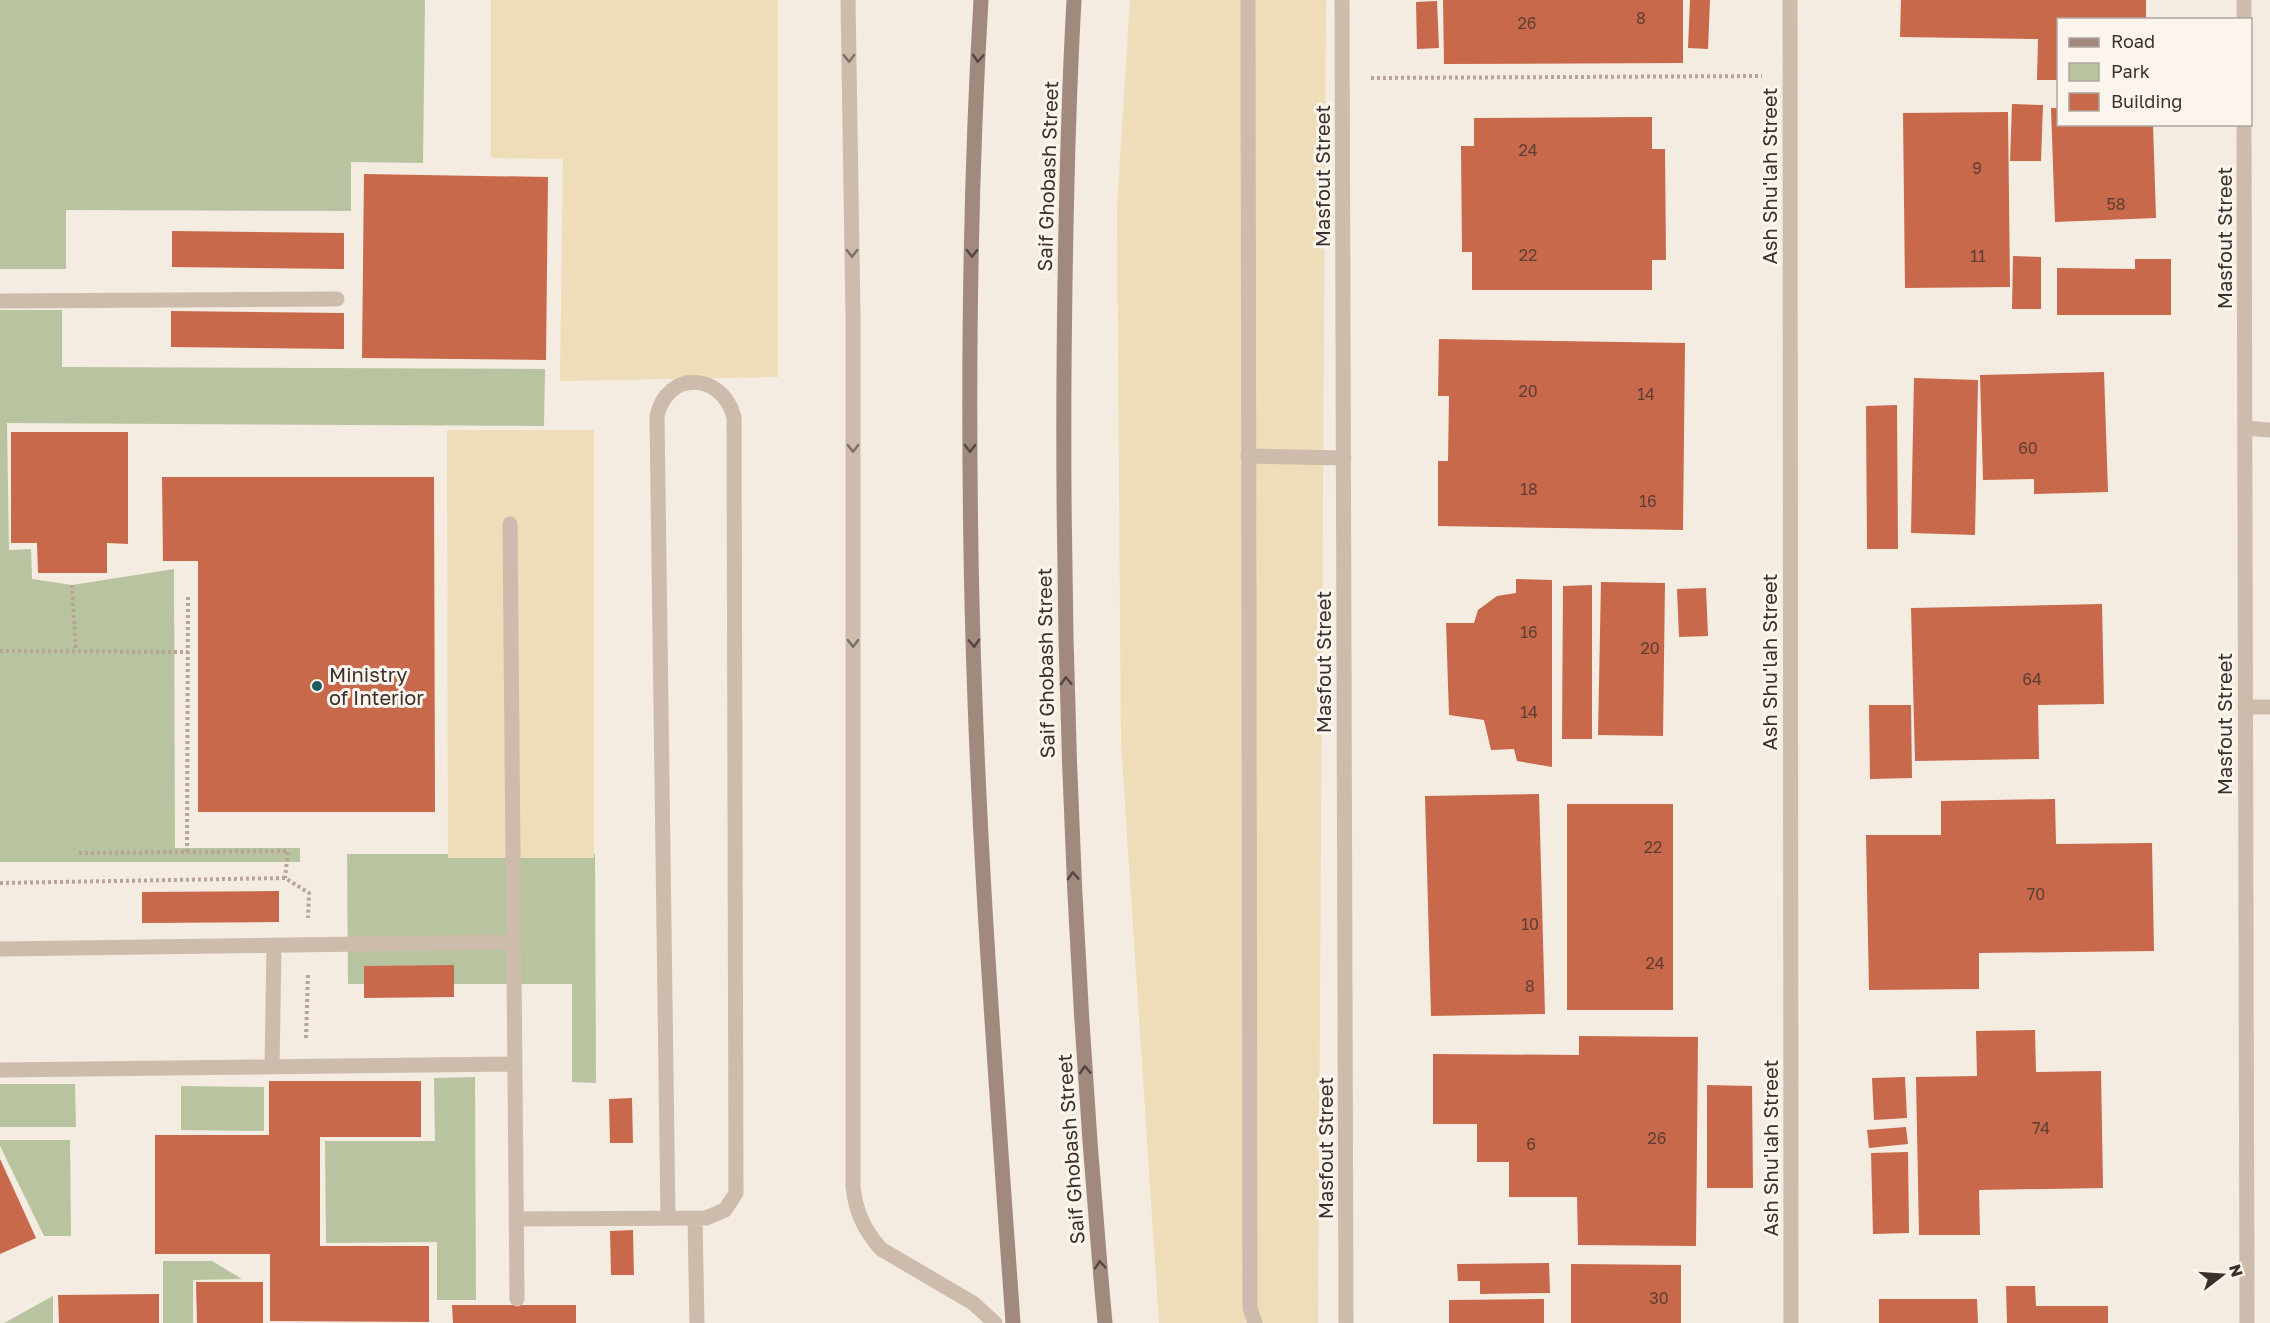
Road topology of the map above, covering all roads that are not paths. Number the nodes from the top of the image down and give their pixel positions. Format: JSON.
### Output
{"nodes":[{"id":1,"x":849,"y":0,"type":"edge"},
{"id":2,"x":981,"y":0,"type":"edge"},
{"id":3,"x":1074,"y":0,"type":"edge"},
{"id":4,"x":1248,"y":0,"type":"edge"},
{"id":5,"x":1342,"y":0,"type":"edge"},
{"id":6,"x":1790,"y":0,"type":"edge"},
{"id":7,"x":2244,"y":0,"type":"edge"},
{"id":8,"x":2244,"y":18,"type":"edge"},
{"id":9,"x":2244,"y":126,"type":"edge"},
{"id":10,"x":337,"y":299,"type":"dead end"},
{"id":11,"x":0,"y":301,"type":"edge"},
{"id":12,"x":2245,"y":428,"type":"junction"},
{"id":13,"x":2270,"y":430,"type":"edge"},
{"id":14,"x":1248,"y":456,"type":"junction"},
{"id":15,"x":1344,"y":458,"type":"junction"},
{"id":16,"x":510,"y":524,"type":"dead end"},
{"id":17,"x":2245,"y":707,"type":"junction"},
{"id":18,"x":2270,"y":707,"type":"edge"},
{"id":19,"x":514,"y":942,"type":"junction"},
{"id":20,"x":274,"y":946,"type":"junction"},
{"id":21,"x":0,"y":949,"type":"edge"},
{"id":22,"x":515,"y":1064,"type":"junction"},
{"id":23,"x":272,"y":1067,"type":"junction"},
{"id":24,"x":0,"y":1070,"type":"edge"},
{"id":25,"x":668,"y":1218,"type":"junction"},
{"id":26,"x":517,"y":1219,"type":"junction"},
{"id":27,"x":695,"y":1219,"type":"junction"},
{"id":28,"x":517,"y":1299,"type":"dead end"},
{"id":29,"x":697,"y":1323,"type":"edge"},
{"id":30,"x":995,"y":1323,"type":"edge"},
{"id":31,"x":1013,"y":1323,"type":"edge"},
{"id":32,"x":1105,"y":1323,"type":"edge"},
{"id":33,"x":1255,"y":1323,"type":"edge"},
{"id":34,"x":1346,"y":1323,"type":"edge"},
{"id":35,"x":1791,"y":1323,"type":"edge"},
{"id":36,"x":2247,"y":1323,"type":"edge"}],
"edges":[{"from":1,"to":30,"type":"street","one_way":true},
{"from":2,"to":31,"type":"street","one_way":true},
{"from":32,"to":3,"type":"street","name":"Saif Ghobash Street","one_way":true},
{"from":4,"to":14,"type":"street"},
{"from":5,"to":15,"type":"street","name":"Masfout Street"},
{"from":6,"to":35,"type":"street","name":"Ash Shu'lah Street"},
{"from":7,"to":8,"type":"street"},
{"from":9,"to":12,"type":"street","name":"Masfout Street"},
{"from":10,"to":11,"type":"street"},
{"from":12,"to":13,"type":"street"},
{"from":12,"to":17,"type":"street","name":"Masfout Street"},
{"from":14,"to":15,"type":"street"},
{"from":14,"to":33,"type":"street"},
{"from":15,"to":34,"type":"street","name":"Masfout Street"},
{"from":16,"to":19,"type":"street"},
{"from":17,"to":18,"type":"street"},
{"from":17,"to":36,"type":"street","name":"Masfout Street"},
{"from":19,"to":20,"type":"street"},
{"from":19,"to":22,"type":"street"},
{"from":20,"to":21,"type":"street"},
{"from":20,"to":23,"type":"street"},
{"from":22,"to":23,"type":"street"},
{"from":22,"to":26,"type":"street"},
{"from":23,"to":24,"type":"street"},
{"from":25,"to":26,"type":"street"},
{"from":25,"to":27,"type":"street"},
{"from":25,"to":27,"type":"street"},
{"from":26,"to":28,"type":"street"},
{"from":27,"to":29,"type":"street"}]}
